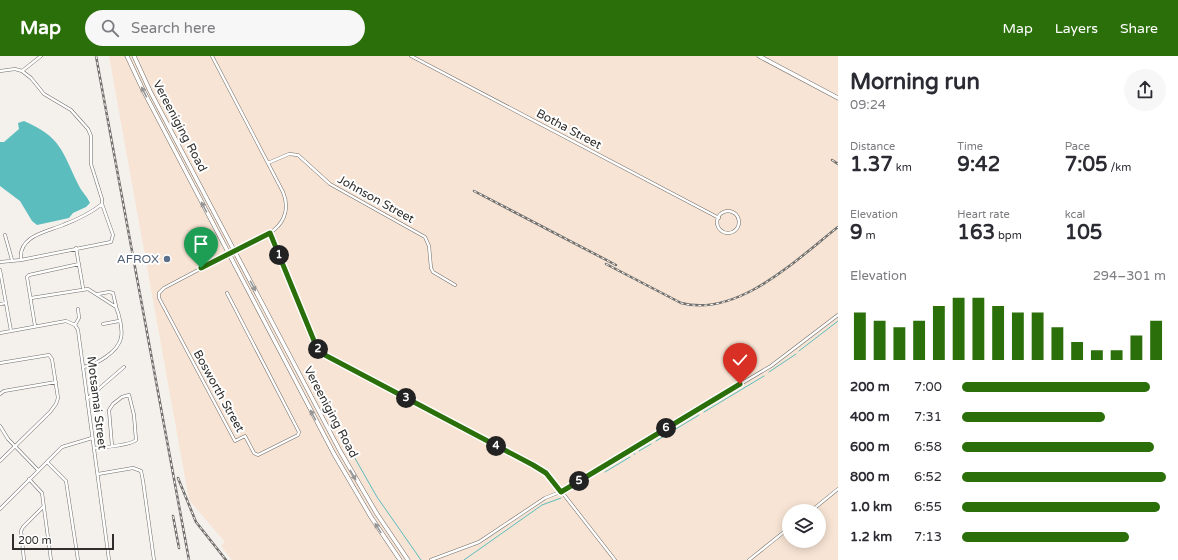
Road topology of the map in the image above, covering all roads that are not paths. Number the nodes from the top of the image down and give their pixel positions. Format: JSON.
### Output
{"nodes":[{"id":1,"x":41,"y":56,"type":"edge"},
{"id":2,"x":127,"y":56,"type":"edge"},
{"id":3,"x":134,"y":56,"type":"edge"},
{"id":4,"x":212,"y":56,"type":"edge"},
{"id":5,"x":411,"y":56,"type":"edge"},
{"id":6,"x":759,"y":56,"type":"edge"},
{"id":7,"x":22,"y":71,"type":"junction"},
{"id":8,"x":1,"y":72,"type":"edge"},
{"id":9,"x":838,"y":98,"type":"edge"},
{"id":10,"x":268,"y":163,"type":"junction"},
{"id":11,"x":102,"y":204,"type":"junction"},
{"id":12,"x":719,"y":218,"type":"junction"},
{"id":13,"x":270,"y":233,"type":"junction"},
{"id":14,"x":5,"y":235,"type":"dead end"},
{"id":15,"x":76,"y":248,"type":"junction"},
{"id":16,"x":235,"y":251,"type":"junction"},
{"id":17,"x":229,"y":254,"type":"junction"},
{"id":18,"x":12,"y":260,"type":"junction"},
{"id":19,"x":21,"y":260,"type":"junction"},
{"id":20,"x":0,"y":262,"type":"edge"},
{"id":21,"x":79,"y":264,"type":"junction"},
{"id":22,"x":0,"y":270,"type":"edge"},
{"id":23,"x":1,"y":279,"type":"edge"},
{"id":24,"x":455,"y":285,"type":"dead end"},
{"id":25,"x":83,"y":288,"type":"junction"},
{"id":26,"x":227,"y":293,"type":"dead end"},
{"id":27,"x":98,"y":294,"type":"junction"},
{"id":28,"x":31,"y":298,"type":"junction"},
{"id":29,"x":6,"y":303,"type":"junction"},
{"id":30,"x":0,"y":304,"type":"edge"},
{"id":31,"x":116,"y":307,"type":"junction"},
{"id":32,"x":78,"y":309,"type":"dead end"},
{"id":33,"x":838,"y":315,"type":"edge"},
{"id":34,"x":119,"y":321,"type":"junction"},
{"id":35,"x":103,"y":324,"type":"dead end"},
{"id":36,"x":75,"y":325,"type":"junction"},
{"id":37,"x":35,"y":326,"type":"junction"},
{"id":38,"x":11,"y":331,"type":"junction"},
{"id":39,"x":0,"y":333,"type":"edge"},
{"id":40,"x":0,"y":363,"type":"edge"},
{"id":41,"x":83,"y":367,"type":"junction"},
{"id":42,"x":124,"y":367,"type":"dead end"},
{"id":43,"x":56,"y":382,"type":"junction"},
{"id":44,"x":0,"y":394,"type":"edge"},
{"id":45,"x":87,"y":399,"type":"junction"},
{"id":46,"x":0,"y":426,"type":"edge"},
{"id":47,"x":92,"y":438,"type":"junction"},
{"id":48,"x":112,"y":446,"type":"junction"},
{"id":49,"x":16,"y":447,"type":"junction"},
{"id":50,"x":94,"y":448,"type":"junction"},
{"id":51,"x":0,"y":462,"type":"edge"},
{"id":52,"x":47,"y":462,"type":"junction"},
{"id":53,"x":38,"y":470,"type":"junction"},
{"id":54,"x":98,"y":474,"type":"junction"},
{"id":55,"x":29,"y":479,"type":"junction"},
{"id":56,"x":838,"y":489,"type":"edge"},
{"id":57,"x":561,"y":492,"type":"junction"},
{"id":58,"x":820,"y":504,"type":"edge"},
{"id":59,"x":43,"y":507,"type":"junction"},
{"id":60,"x":0,"y":509,"type":"edge"},
{"id":61,"x":782,"y":534,"type":"edge"},
{"id":62,"x":24,"y":560,"type":"edge"},
{"id":63,"x":51,"y":560,"type":"edge"},
{"id":64,"x":78,"y":560,"type":"edge"},
{"id":65,"x":109,"y":560,"type":"edge"},
{"id":66,"x":154,"y":560,"type":"edge"},
{"id":67,"x":400,"y":560,"type":"edge"},
{"id":68,"x":408,"y":560,"type":"edge"},
{"id":69,"x":431,"y":560,"type":"edge"},
{"id":70,"x":615,"y":560,"type":"edge"},
{"id":71,"x":749,"y":560,"type":"edge"}],
"edges":[{"from":1,"to":7,"type":"street"},
{"from":17,"to":2,"type":"main road","name":"Vereeniging Road","one_way":true},
{"from":3,"to":16,"type":"main road","name":"Vereeniging Road"},
{"from":4,"to":10,"type":"street","name":"Bosworth Street"},
{"from":5,"to":12,"type":"street","name":"Botha Street"},
{"from":6,"to":9,"type":"main road"},
{"from":7,"to":8,"type":"street"},
{"from":7,"to":11,"type":"street"},
{"from":10,"to":13,"type":"street","name":"Bosworth Street"},
{"from":10,"to":24,"type":"street","name":"Johnson Street"},
{"from":11,"to":15,"type":"street"},
{"from":11,"to":19,"type":"street"},
{"from":12,"to":12,"type":"street"},
{"from":13,"to":16,"type":"street","name":"Bosworth Street"},
{"from":13,"to":57,"type":"street"},
{"from":14,"to":18,"type":"street"},
{"from":15,"to":19,"type":"street"},
{"from":15,"to":21,"type":"street"},
{"from":16,"to":17,"type":"street","name":"Bosworth Street"},
{"from":16,"to":68,"type":"main road","name":"Vereeniging Road","one_way":true},
{"from":17,"to":26,"type":"street","name":"Bosworth Street"},
{"from":67,"to":17,"type":"main road","name":"Vereeniging Road","one_way":true},
{"from":18,"to":19,"type":"street"},
{"from":18,"to":20,"type":"street"},
{"from":21,"to":25,"type":"street"},
{"from":21,"to":28,"type":"street"},
{"from":22,"to":23,"type":"street"},
{"from":23,"to":29,"type":"street"},
{"from":25,"to":27,"type":"street"},
{"from":25,"to":28,"type":"street"},
{"from":27,"to":31,"type":"street"},
{"from":27,"to":31,"type":"street"},
{"from":28,"to":37,"type":"street"},
{"from":29,"to":30,"type":"street"},
{"from":29,"to":38,"type":"street"},
{"from":31,"to":34,"type":"street"},
{"from":32,"to":36,"type":"street"},
{"from":33,"to":57,"type":"street"},
{"from":34,"to":35,"type":"street"},
{"from":34,"to":41,"type":"street"},
{"from":36,"to":37,"type":"street"},
{"from":36,"to":41,"type":"street","name":"Motsamai Street"},
{"from":37,"to":38,"type":"street"},
{"from":38,"to":39,"type":"street"},
{"from":40,"to":43,"type":"street"},
{"from":41,"to":45,"type":"street","name":"Motsamai Street"},
{"from":42,"to":45,"type":"street"},
{"from":43,"to":44,"type":"street"},
{"from":43,"to":49,"type":"street"},
{"from":45,"to":47,"type":"street","name":"Motsamai Street"},
{"from":46,"to":49,"type":"street"},
{"from":47,"to":50,"type":"street","name":"Motsamai Street"},
{"from":47,"to":52,"type":"street"},
{"from":48,"to":48,"type":"street"},
{"from":48,"to":50,"type":"street"},
{"from":49,"to":51,"type":"street"},
{"from":49,"to":53,"type":"street"},
{"from":50,"to":54,"type":"street","name":"Motsamai Street"},
{"from":52,"to":53,"type":"street"},
{"from":52,"to":64,"type":"street"},
{"from":53,"to":55,"type":"street"},
{"from":54,"to":65,"type":"street","name":"Motsamai Street"},
{"from":54,"to":66,"type":"street"},
{"from":55,"to":59,"type":"street"},
{"from":55,"to":60,"type":"street"},
{"from":56,"to":58,"type":"street"},
{"from":57,"to":69,"type":"street"},
{"from":57,"to":70,"type":"street"},
{"from":59,"to":62,"type":"street"},
{"from":59,"to":63,"type":"street"},
{"from":61,"to":71,"type":"street"}]}
